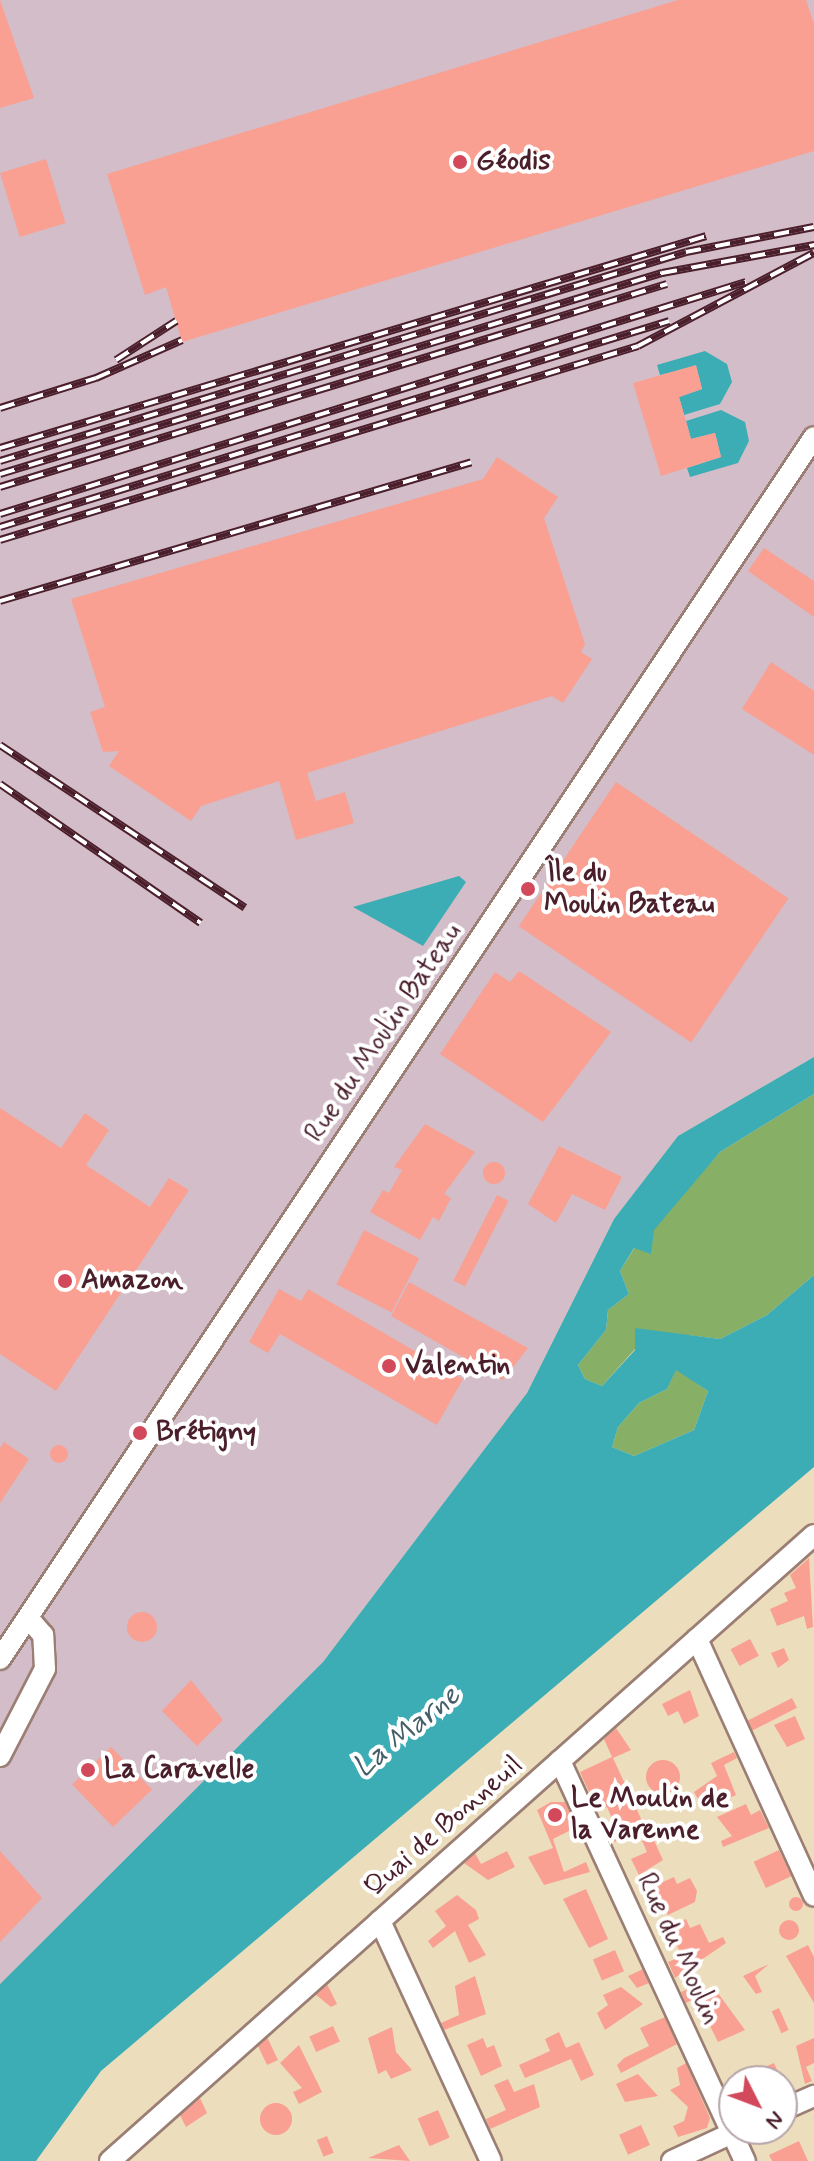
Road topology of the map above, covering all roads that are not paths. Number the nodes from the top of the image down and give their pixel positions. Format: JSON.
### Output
{"nodes":[{"id":1,"x":814,"y":437,"type":"edge"},
{"id":2,"x":814,"y":1535,"type":"edge"},
{"id":3,"x":30,"y":1620,"type":"junction"},
{"id":4,"x":697,"y":1639,"type":"junction"},
{"id":5,"x":0,"y":1659,"type":"edge"},
{"id":6,"x":0,"y":1756,"type":"edge"},
{"id":7,"x":560,"y":1761,"type":"junction"},
{"id":8,"x":814,"y":1896,"type":"edge"},
{"id":9,"x":380,"y":1921,"type":"junction"},
{"id":10,"x":718,"y":2091,"type":"edge"},
{"id":11,"x":718,"y":2140,"type":"edge"},
{"id":12,"x":110,"y":2161,"type":"edge"},
{"id":13,"x":491,"y":2161,"type":"edge"},
{"id":14,"x":672,"y":2161,"type":"edge"}],
"edges":[{"from":1,"to":3,"type":"street","name":"Rue du Moulin Bateau"},
{"from":2,"to":4,"type":"street","name":"Quai de Bonneuil"},
{"from":3,"to":5,"type":"street","name":"Rue du Moulin Bateau"},
{"from":3,"to":6,"type":"street"},
{"from":4,"to":7,"type":"street","name":"Quai de Bonneuil"},
{"from":4,"to":8,"type":"street"},
{"from":7,"to":9,"type":"street","name":"Quai de Bonneuil"},
{"from":7,"to":10,"type":"street","name":"Rue du Moulin"},
{"from":9,"to":12,"type":"street","name":"Quai de Bonneuil"},
{"from":9,"to":13,"type":"street"},
{"from":11,"to":14,"type":"street"}]}
